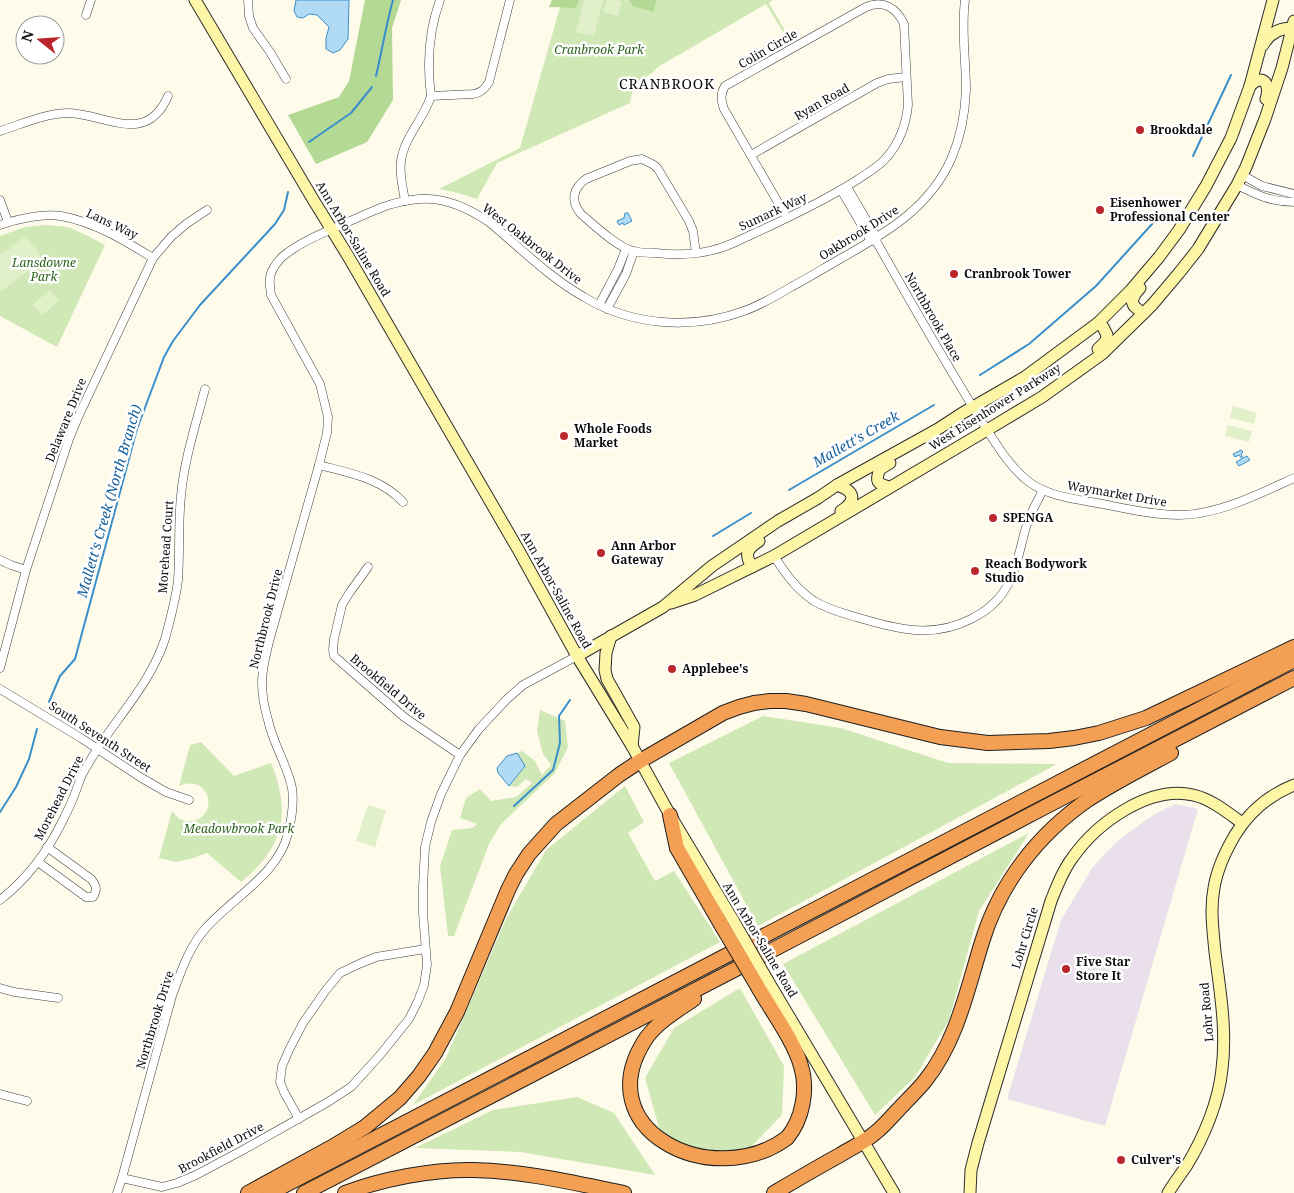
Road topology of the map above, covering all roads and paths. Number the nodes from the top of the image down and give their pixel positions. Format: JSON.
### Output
{"nodes":[{"id":1,"x":90,"y":0,"type":"edge"},
{"id":2,"x":196,"y":0,"type":"edge"},
{"id":3,"x":248,"y":0,"type":"edge"},
{"id":4,"x":440,"y":0,"type":"edge"},
{"id":5,"x":510,"y":0,"type":"edge"},
{"id":6,"x":965,"y":0,"type":"edge"},
{"id":7,"x":1273,"y":0,"type":"edge"},
{"id":8,"x":86,"y":15,"type":"dead end"},
{"id":9,"x":1293,"y":25,"type":"edge"},
{"id":10,"x":1260,"y":48,"type":"junction"},
{"id":11,"x":906,"y":77,"type":"junction"},
{"id":12,"x":286,"y":78,"type":"dead end"},
{"id":13,"x":1250,"y":86,"type":"junction"},
{"id":14,"x":168,"y":96,"type":"dead end"},
{"id":15,"x":431,"y":96,"type":"junction"},
{"id":16,"x":0,"y":131,"type":"edge"},
{"id":17,"x":751,"y":155,"type":"junction"},
{"id":18,"x":1242,"y":176,"type":"junction"},
{"id":19,"x":844,"y":188,"type":"junction"},
{"id":20,"x":1294,"y":194,"type":"edge"},
{"id":21,"x":0,"y":200,"type":"edge"},
{"id":22,"x":405,"y":201,"type":"junction"},
{"id":23,"x":1294,"y":202,"type":"edge"},
{"id":24,"x":207,"y":210,"type":"dead end"},
{"id":25,"x":787,"y":218,"type":"junction"},
{"id":26,"x":4,"y":224,"type":"edge"},
{"id":27,"x":332,"y":229,"type":"junction"},
{"id":28,"x":1180,"y":230,"type":"junction"},
{"id":29,"x":874,"y":239,"type":"junction"},
{"id":30,"x":626,"y":248,"type":"junction"},
{"id":31,"x":634,"y":251,"type":"junction"},
{"id":32,"x":696,"y":253,"type":"junction"},
{"id":33,"x":153,"y":258,"type":"junction"},
{"id":34,"x":775,"y":296,"type":"joint"},
{"id":35,"x":599,"y":305,"type":"junction"},
{"id":36,"x":607,"y":309,"type":"junction"},
{"id":37,"x":1143,"y":314,"type":"junction"},
{"id":38,"x":1098,"y":323,"type":"junction"},
{"id":39,"x":205,"y":389,"type":"dead end"},
{"id":40,"x":1042,"y":397,"type":"junction"},
{"id":41,"x":973,"y":407,"type":"junction"},
{"id":42,"x":938,"y":429,"type":"junction"},
{"id":43,"x":987,"y":430,"type":"junction"},
{"id":44,"x":319,"y":465,"type":"junction"},
{"id":45,"x":1294,"y":478,"type":"edge"},
{"id":46,"x":838,"y":485,"type":"junction"},
{"id":47,"x":889,"y":488,"type":"junction"},
{"id":48,"x":1044,"y":490,"type":"junction"},
{"id":49,"x":818,"y":498,"type":"junction"},
{"id":50,"x":403,"y":502,"type":"dead end"},
{"id":51,"x":791,"y":545,"type":"junction"},
{"id":52,"x":774,"y":556,"type":"junction"},
{"id":53,"x":0,"y":560,"type":"edge"},
{"id":54,"x":368,"y":567,"type":"dead end"},
{"id":55,"x":752,"y":567,"type":"junction"},
{"id":56,"x":26,"y":570,"type":"junction"},
{"id":57,"x":663,"y":606,"type":"junction"},
{"id":58,"x":611,"y":636,"type":"junction"},
{"id":59,"x":1294,"y":647,"type":"edge"},
{"id":60,"x":578,"y":656,"type":"junction"},
{"id":61,"x":1294,"y":660,"type":"edge"},
{"id":62,"x":0,"y":668,"type":"edge"},
{"id":63,"x":1294,"y":678,"type":"edge"},
{"id":64,"x":0,"y":689,"type":"edge"},
{"id":65,"x":1266,"y":693,"type":"junction"},
{"id":66,"x":632,"y":746,"type":"junction"},
{"id":67,"x":97,"y":749,"type":"junction"},
{"id":68,"x":460,"y":755,"type":"junction"},
{"id":69,"x":640,"y":761,"type":"junction"},
{"id":70,"x":1294,"y":785,"type":"edge"},
{"id":71,"x":189,"y":800,"type":"dead end"},
{"id":72,"x":670,"y":815,"type":"joint"},
{"id":73,"x":1242,"y":823,"type":"junction"},
{"id":74,"x":47,"y":847,"type":"junction"},
{"id":75,"x":38,"y":862,"type":"junction"},
{"id":76,"x":0,"y":900,"type":"edge"},
{"id":77,"x":425,"y":949,"type":"junction"},
{"id":78,"x":726,"y":974,"type":"junction"},
{"id":79,"x":763,"y":984,"type":"junction"},
{"id":80,"x":0,"y":988,"type":"edge"},
{"id":81,"x":58,"y":998,"type":"dead end"},
{"id":82,"x":0,"y":1094,"type":"edge"},
{"id":83,"x":27,"y":1101,"type":"dead end"},
{"id":84,"x":299,"y":1119,"type":"junction"},
{"id":85,"x":864,"y":1141,"type":"junction"},
{"id":86,"x":667,"y":1158,"type":"dead end"},
{"id":87,"x":747,"y":1169,"type":"dead end"},
{"id":88,"x":122,"y":1178,"type":"junction"},
{"id":89,"x":117,"y":1193,"type":"edge"},
{"id":90,"x":248,"y":1193,"type":"edge"},
{"id":91,"x":270,"y":1193,"type":"edge"},
{"id":92,"x":304,"y":1193,"type":"edge"},
{"id":93,"x":345,"y":1193,"type":"edge"},
{"id":94,"x":624,"y":1193,"type":"edge"},
{"id":95,"x":774,"y":1193,"type":"edge"},
{"id":96,"x":894,"y":1193,"type":"edge"},
{"id":97,"x":970,"y":1193,"type":"edge"},
{"id":98,"x":1168,"y":1193,"type":"edge"}],
"edges":[{"from":1,"to":8,"type":"street"},
{"from":2,"to":27,"type":"main road","name":"Ann Arbor-Saline Road"},
{"from":3,"to":12,"type":"street"},
{"from":4,"to":15,"type":"street"},
{"from":5,"to":15,"type":"street"},
{"from":6,"to":29,"type":"street","name":"Oakbrook Drive"},
{"from":7,"to":10,"type":"main road","name":"West Eisenhower Parkway"},
{"from":9,"to":10,"type":"main road"},
{"from":9,"to":18,"type":"main road","name":"West Eisenhower Parkway"},
{"from":10,"to":13,"type":"main road","name":"West Eisenhower Parkway"},
{"from":11,"to":17,"type":"street","name":"Ryan Road"},
{"from":11,"to":17,"type":"street","name":"Colin Circle"},
{"from":11,"to":19,"type":"street","name":"Sumark Way"},
{"from":13,"to":18,"type":"main road"},
{"from":13,"to":28,"type":"main road","name":"West Eisenhower Parkway"},
{"from":14,"to":16,"type":"street"},
{"from":15,"to":22,"type":"street"},
{"from":17,"to":25,"type":"street","name":"Colin Circle"},
{"from":18,"to":20,"type":"street"},
{"from":18,"to":23,"type":"street"},
{"from":18,"to":37,"type":"main road","name":"West Eisenhower Parkway"},
{"from":19,"to":25,"type":"street","name":"Sumark Way"},
{"from":19,"to":29,"type":"street","name":"Northbrook Place"},
{"from":21,"to":26,"type":"street"},
{"from":22,"to":27,"type":"street","name":"West Oakbrook Drive"},
{"from":22,"to":35,"type":"street","name":"West Oakbrook Drive"},
{"from":24,"to":33,"type":"street","name":"Delaware Drive"},
{"from":25,"to":32,"type":"street","name":"Sumark Way"},
{"from":26,"to":33,"type":"street","name":"Lans Way"},
{"from":27,"to":44,"type":"street","name":"Northbrook Drive"},
{"from":27,"to":60,"type":"main road","name":"Ann Arbor-Saline Road"},
{"from":28,"to":37,"type":"main road"},
{"from":28,"to":38,"type":"main road","name":"West Eisenhower Parkway"},
{"from":29,"to":34,"type":"street","name":"Oakbrook Drive"},
{"from":29,"to":41,"type":"street","name":"Northbrook Place"},
{"from":30,"to":31,"type":"street","name":"Sumark Way"},
{"from":30,"to":32,"type":"street","name":"Sumark Way"},
{"from":30,"to":35,"type":"street"},
{"from":31,"to":32,"type":"street","name":"Sumark Way"},
{"from":31,"to":36,"type":"street"},
{"from":33,"to":56,"type":"street","name":"Delaware Drive"},
{"from":34,"to":36,"type":"street","name":"West Oakbrook Drive"},
{"from":35,"to":36,"type":"street","name":"West Oakbrook Drive"},
{"from":37,"to":40,"type":"main road","name":"West Eisenhower Parkway"},
{"from":38,"to":40,"type":"main road"},
{"from":38,"to":41,"type":"main road","name":"West Eisenhower Parkway"},
{"from":39,"to":67,"type":"street","name":"Morehead Court"},
{"from":40,"to":43,"type":"main road","name":"West Eisenhower Parkway"},
{"from":41,"to":42,"type":"main road","name":"West Eisenhower Parkway"},
{"from":41,"to":43,"type":"street","name":"Northbrook Place"},
{"from":42,"to":46,"type":"main road","name":"West Eisenhower Parkway"},
{"from":42,"to":47,"type":"main road"},
{"from":43,"to":47,"type":"main road","name":"West Eisenhower Parkway"},
{"from":43,"to":48,"type":"street","name":"Waymarket Drive"},
{"from":44,"to":50,"type":"street"},
{"from":44,"to":88,"type":"street","name":"Northbrook Drive"},
{"from":45,"to":48,"type":"street","name":"Waymarket Drive"},
{"from":46,"to":49,"type":"main road","name":"West Eisenhower Parkway"},
{"from":46,"to":51,"type":"main road"},
{"from":47,"to":51,"type":"main road","name":"West Eisenhower Parkway"},
{"from":48,"to":52,"type":"street"},
{"from":49,"to":55,"type":"main road"},
{"from":49,"to":57,"type":"main road","name":"West Eisenhower Parkway"},
{"from":51,"to":52,"type":"main road","name":"West Eisenhower Parkway"},
{"from":52,"to":55,"type":"main road","name":"West Eisenhower Parkway"},
{"from":53,"to":56,"type":"street"},
{"from":54,"to":68,"type":"street","name":"Brookfield Drive"},
{"from":55,"to":57,"type":"main road","name":"West Eisenhower Parkway"},
{"from":56,"to":62,"type":"street","name":"Delaware Drive"},
{"from":57,"to":58,"type":"main road","name":"West Eisenhower Parkway"},
{"from":58,"to":60,"type":"main road","name":"West Eisenhower Parkway"},
{"from":58,"to":66,"type":"main road"},
{"from":59,"to":69,"type":"highway"},
{"from":60,"to":66,"type":"main road","name":"Ann Arbor-Saline Road"},
{"from":60,"to":68,"type":"street","name":"Brookfield Drive"},
{"from":61,"to":91,"type":"highway"},
{"from":63,"to":65,"type":"highway"},
{"from":64,"to":67,"type":"street","name":"South Seventh Street"},
{"from":65,"to":78,"type":"highway"},
{"from":65,"to":85,"type":"highway"},
{"from":66,"to":69,"type":"main road","name":"Ann Arbor-Saline Road"},
{"from":67,"to":71,"type":"street","name":"South Seventh Street"},
{"from":67,"to":74,"type":"street","name":"Morehead Drive"},
{"from":68,"to":77,"type":"street","name":"Brookfield Drive"},
{"from":69,"to":72,"type":"main road","name":"Ann Arbor-Saline Road"},
{"from":69,"to":90,"type":"highway"},
{"from":70,"to":73,"type":"main road","name":"Lohr Road"},
{"from":72,"to":79,"type":"highway","bridge":true},
{"from":73,"to":97,"type":"main road","name":"Lohr Circle"},
{"from":73,"to":98,"type":"main road","name":"Lohr Road"},
{"from":74,"to":75,"type":"street","name":"Morehead Drive"},
{"from":74,"to":75,"type":"street"},
{"from":75,"to":76,"type":"street","name":"Morehead Drive"},
{"from":77,"to":84,"type":"street","name":"Brookfield Drive"},
{"from":77,"to":84,"type":"street"},
{"from":78,"to":86,"type":"highway"},
{"from":78,"to":92,"type":"highway"},
{"from":79,"to":85,"type":"main road","name":"Ann Arbor-Saline Road"},
{"from":79,"to":87,"type":"highway"},
{"from":80,"to":81,"type":"street"},
{"from":82,"to":83,"type":"street"},
{"from":84,"to":88,"type":"street","name":"Brookfield Drive"},
{"from":85,"to":95,"type":"highway"},
{"from":85,"to":96,"type":"main road","name":"Ann Arbor-Saline Road"},
{"from":88,"to":89,"type":"street","name":"Northbrook Drive"},
{"from":93,"to":94,"type":"highway"}]}
